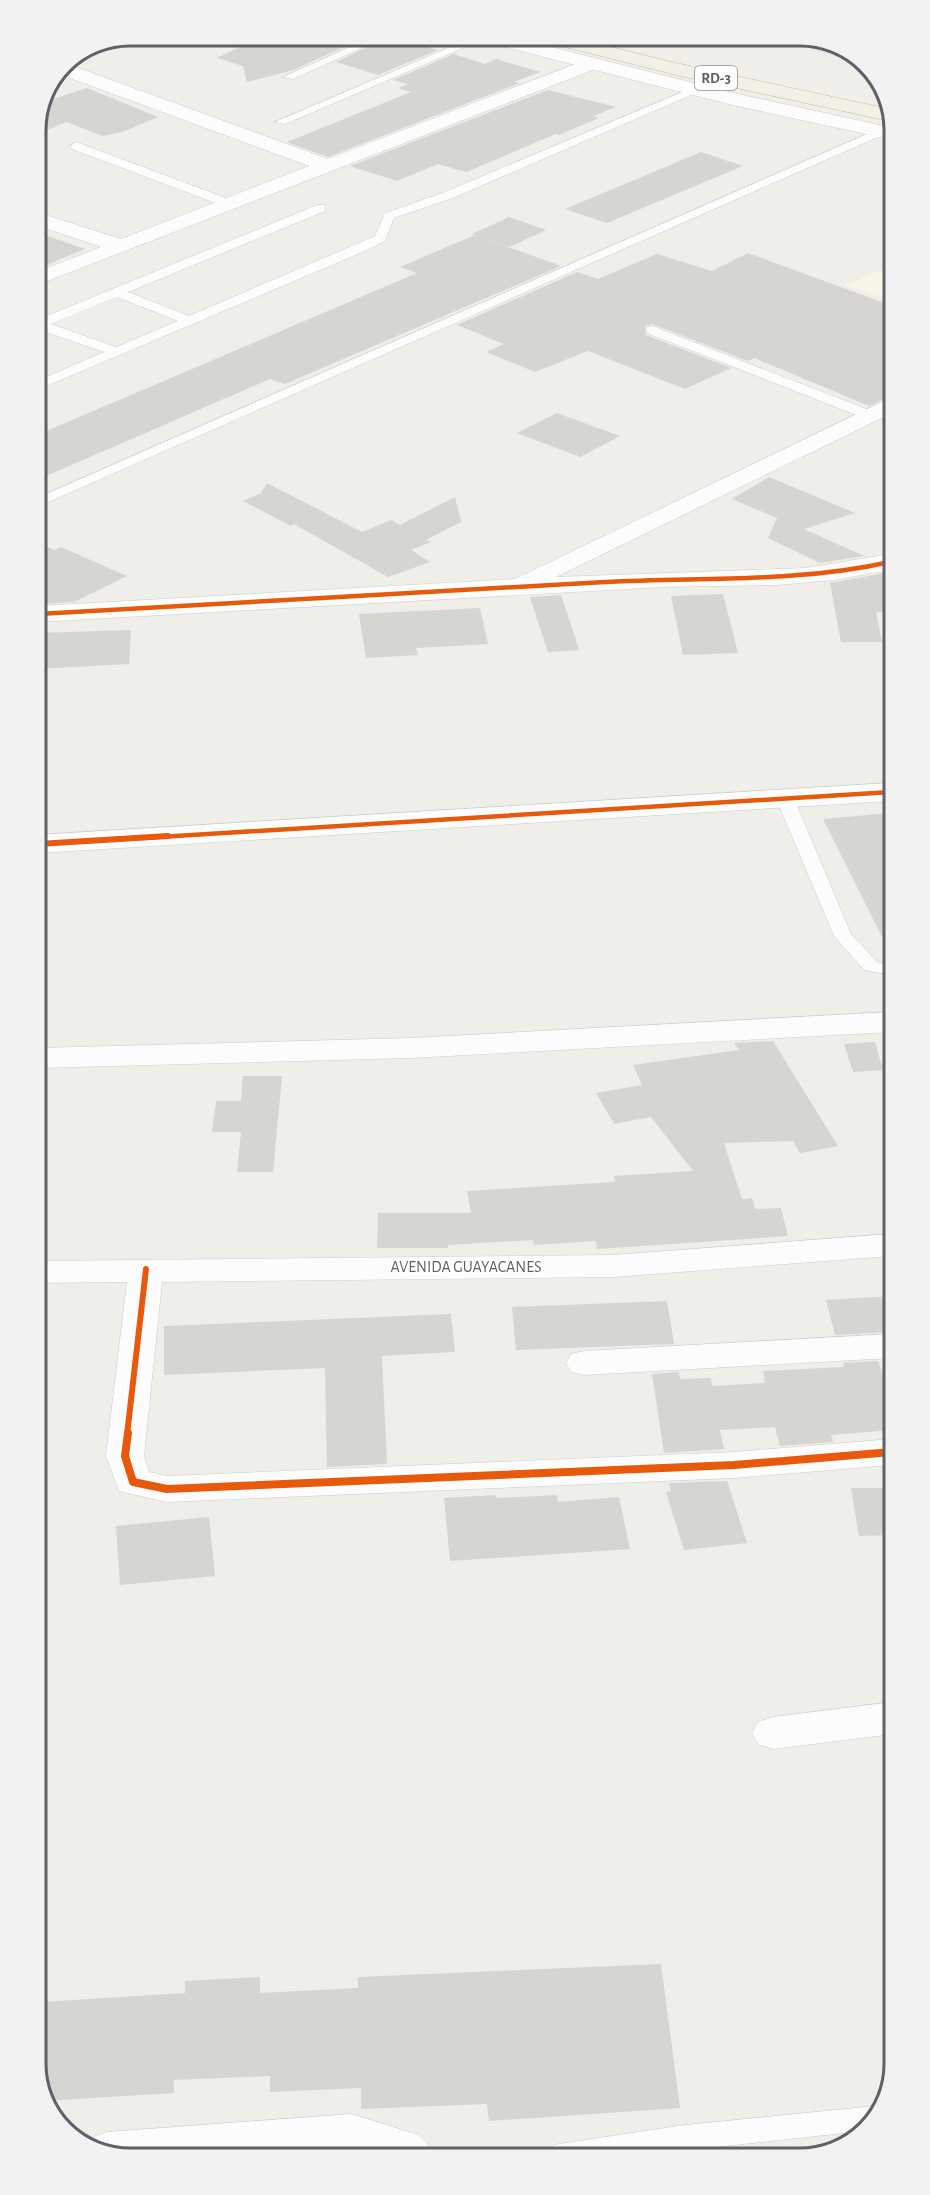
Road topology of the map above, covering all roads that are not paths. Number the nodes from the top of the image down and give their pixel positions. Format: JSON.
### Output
{"nodes":[{"id":1,"x":358,"y":47,"type":"edge"},
{"id":2,"x":459,"y":47,"type":"edge"},
{"id":3,"x":527,"y":47,"type":"edge"},
{"id":4,"x":588,"y":47,"type":"edge"},
{"id":5,"x":738,"y":63,"type":"dead end"},
{"id":6,"x":591,"y":64,"type":"junction"},
{"id":7,"x":71,"y":71,"type":"edge"},
{"id":8,"x":289,"y":77,"type":"dead end"},
{"id":9,"x":694,"y":90,"type":"junction"},
{"id":10,"x":875,"y":94,"type":"edge"},
{"id":11,"x":281,"y":122,"type":"dead end"},
{"id":12,"x":884,"y":125,"type":"edge"},
{"id":13,"x":884,"y":125,"type":"edge"},
{"id":14,"x":884,"y":127,"type":"edge"},
{"id":15,"x":76,"y":146,"type":"dead end"},
{"id":16,"x":328,"y":166,"type":"junction"},
{"id":17,"x":230,"y":204,"type":"junction"},
{"id":18,"x":321,"y":208,"type":"dead end"},
{"id":19,"x":47,"y":222,"type":"edge"},
{"id":20,"x":120,"y":246,"type":"junction"},
{"id":21,"x":47,"y":275,"type":"edge"},
{"id":22,"x":116,"y":292,"type":"junction"},
{"id":23,"x":47,"y":321,"type":"edge"},
{"id":24,"x":189,"y":321,"type":"junction"},
{"id":25,"x":47,"y":328,"type":"edge"},
{"id":26,"x":652,"y":330,"type":"dead end"},
{"id":27,"x":116,"y":352,"type":"junction"},
{"id":28,"x":47,"y":382,"type":"edge"},
{"id":29,"x":880,"y":410,"type":"edge"},
{"id":30,"x":47,"y":499,"type":"edge"},
{"id":31,"x":884,"y":563,"type":"edge"},
{"id":32,"x":511,"y":590,"type":"junction"},
{"id":33,"x":47,"y":614,"type":"edge"},
{"id":34,"x":884,"y":792,"type":"edge"},
{"id":35,"x":784,"y":796,"type":"junction"},
{"id":36,"x":47,"y":843,"type":"edge"},
{"id":37,"x":884,"y":969,"type":"edge"},
{"id":38,"x":884,"y":1022,"type":"edge"},
{"id":39,"x":47,"y":1058,"type":"edge"},
{"id":40,"x":884,"y":1246,"type":"edge"},
{"id":41,"x":146,"y":1269,"type":"junction"},
{"id":42,"x":47,"y":1272,"type":"edge"},
{"id":43,"x":884,"y":1346,"type":"edge"},
{"id":44,"x":584,"y":1363,"type":"dead end"},
{"id":45,"x":884,"y":1453,"type":"edge"},
{"id":46,"x":884,"y":1719,"type":"edge"},
{"id":47,"x":773,"y":1733,"type":"dead end"},
{"id":48,"x":863,"y":2119,"type":"edge"},
{"id":49,"x":160,"y":2148,"type":"edge"},
{"id":50,"x":399,"y":2148,"type":"edge"},
{"id":51,"x":612,"y":2148,"type":"edge"}],
"edges":[{"from":1,"to":8,"type":"lane"},
{"from":2,"to":11,"type":"lane"},
{"from":3,"to":6,"type":"street"},
{"from":4,"to":12,"type":"highway","number":"RD-3"},
{"from":5,"to":10,"type":"highway","number":"RD-3"},
{"from":6,"to":9,"type":"street"},
{"from":6,"to":16,"type":"street"},
{"from":7,"to":16,"type":"street"},
{"from":9,"to":13,"type":"street"},
{"from":9,"to":24,"type":"lane"},
{"from":14,"to":30,"type":"lane"},
{"from":15,"to":17,"type":"lane"},
{"from":16,"to":17,"type":"street"},
{"from":17,"to":20,"type":"street"},
{"from":18,"to":22,"type":"lane"},
{"from":19,"to":20,"type":"street"},
{"from":20,"to":21,"type":"street"},
{"from":22,"to":23,"type":"lane"},
{"from":22,"to":24,"type":"lane"},
{"from":24,"to":27,"type":"lane"},
{"from":25,"to":27,"type":"lane"},
{"from":26,"to":29,"type":"lane"},
{"from":27,"to":28,"type":"lane"},
{"from":29,"to":32,"type":"street"},
{"from":31,"to":32,"type":"street"},
{"from":32,"to":33,"type":"street"},
{"from":34,"to":35,"type":"street"},
{"from":35,"to":36,"type":"street"},
{"from":35,"to":37,"type":"lane"},
{"from":38,"to":39,"type":"street"},
{"from":40,"to":41,"type":"street","name":"AVENIDA GUAYACANES"},
{"from":41,"to":42,"type":"street","name":"AVENIDA GUAYACANES"},
{"from":41,"to":45,"type":"street"},
{"from":43,"to":44,"type":"street"},
{"from":46,"to":47,"type":"street"},
{"from":48,"to":51,"type":"lane"},
{"from":49,"to":50,"type":"street"}]}
